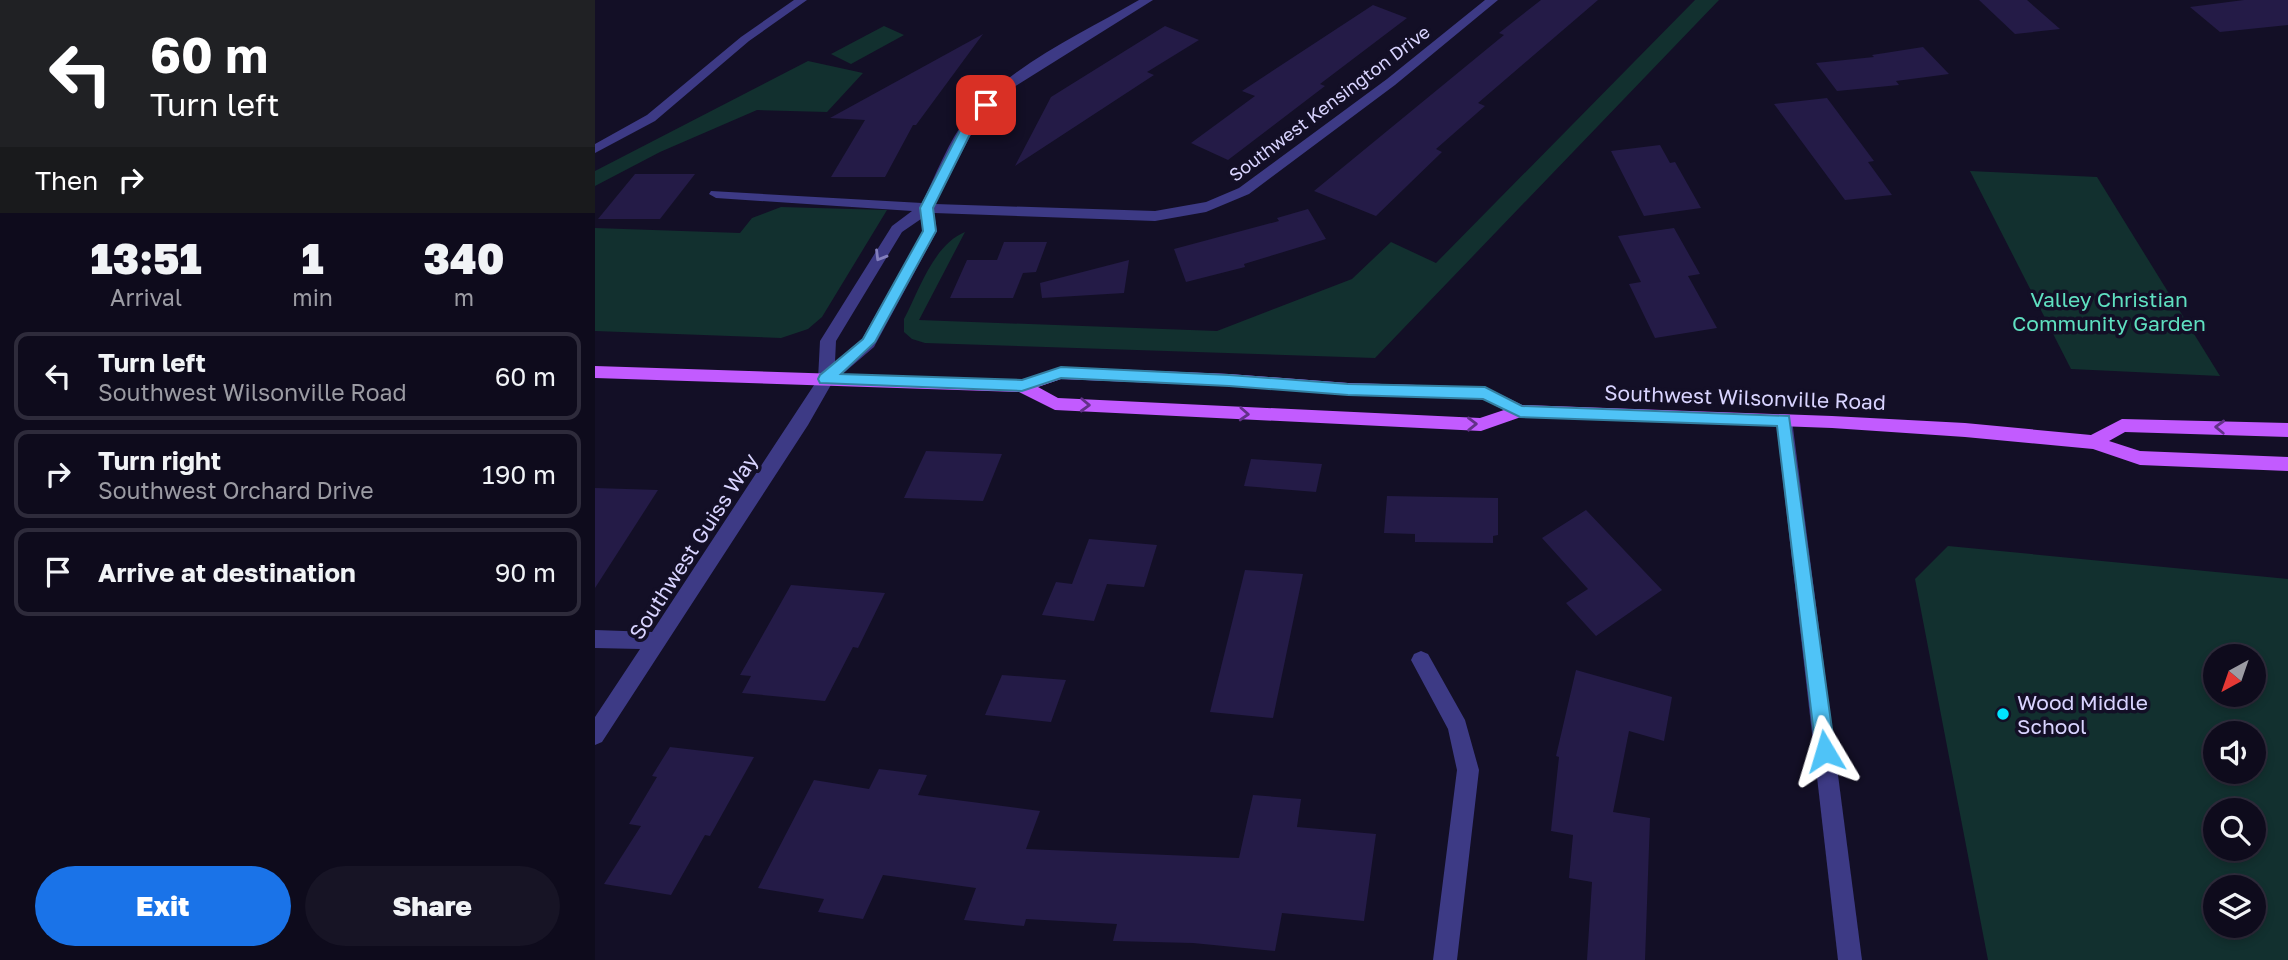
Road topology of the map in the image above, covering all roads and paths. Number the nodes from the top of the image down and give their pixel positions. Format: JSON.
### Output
{"nodes":[{"id":1,"x":801,"y":0,"type":"edge"},
{"id":2,"x":1147,"y":0,"type":"edge"},
{"id":3,"x":1492,"y":0,"type":"edge"},
{"id":4,"x":595,"y":149,"type":"edge"},
{"id":5,"x":716,"y":194,"type":"dead end"},
{"id":6,"x":926,"y":208,"type":"junction"},
{"id":7,"x":595,"y":372,"type":"edge"},
{"id":8,"x":826,"y":379,"type":"junction"},
{"id":9,"x":1022,"y":386,"type":"junction"},
{"id":10,"x":1520,"y":411,"type":"junction"},
{"id":11,"x":1784,"y":421,"type":"junction"},
{"id":12,"x":2288,"y":430,"type":"edge"},
{"id":13,"x":2093,"y":442,"type":"junction"},
{"id":14,"x":2288,"y":464,"type":"edge"},
{"id":15,"x":595,"y":639,"type":"edge"},
{"id":16,"x":658,"y":641,"type":"junction"},
{"id":17,"x":1421,"y":660,"type":"dead end"},
{"id":18,"x":595,"y":735,"type":"edge"},
{"id":19,"x":1445,"y":960,"type":"edge"},
{"id":20,"x":1850,"y":960,"type":"edge"}],
"edges":[{"from":1,"to":4,"type":"street"},
{"from":2,"to":6,"type":"street"},
{"from":3,"to":6,"type":"street","name":"Southwest Kensington Drive"},
{"from":5,"to":6,"type":"street","name":"Southwest Kensington Drive"},
{"from":6,"to":8,"type":"street","one_way":true},
{"from":6,"to":8,"type":"street"},
{"from":7,"to":8,"type":"main road","name":"Southwest Wilsonville Road"},
{"from":8,"to":9,"type":"main road","name":"Southwest Wilsonville Road"},
{"from":8,"to":16,"type":"street","name":"Southwest Guiss Way"},
{"from":9,"to":10,"type":"main road","name":"Southwest Wilsonville Road"},
{"from":9,"to":10,"type":"main road","name":"Southwest Wilsonville Road","one_way":true},
{"from":10,"to":11,"type":"main road","name":"Southwest Wilsonville Road"},
{"from":11,"to":13,"type":"main road","name":"Southwest Wilsonville Road"},
{"from":11,"to":20,"type":"street"},
{"from":12,"to":13,"type":"main road","one_way":true},
{"from":13,"to":14,"type":"main road","name":"Southwest Wilsonville Road"},
{"from":15,"to":16,"type":"street"},
{"from":16,"to":18,"type":"street","name":"Southwest Guiss Way"},
{"from":17,"to":19,"type":"street"}]}
